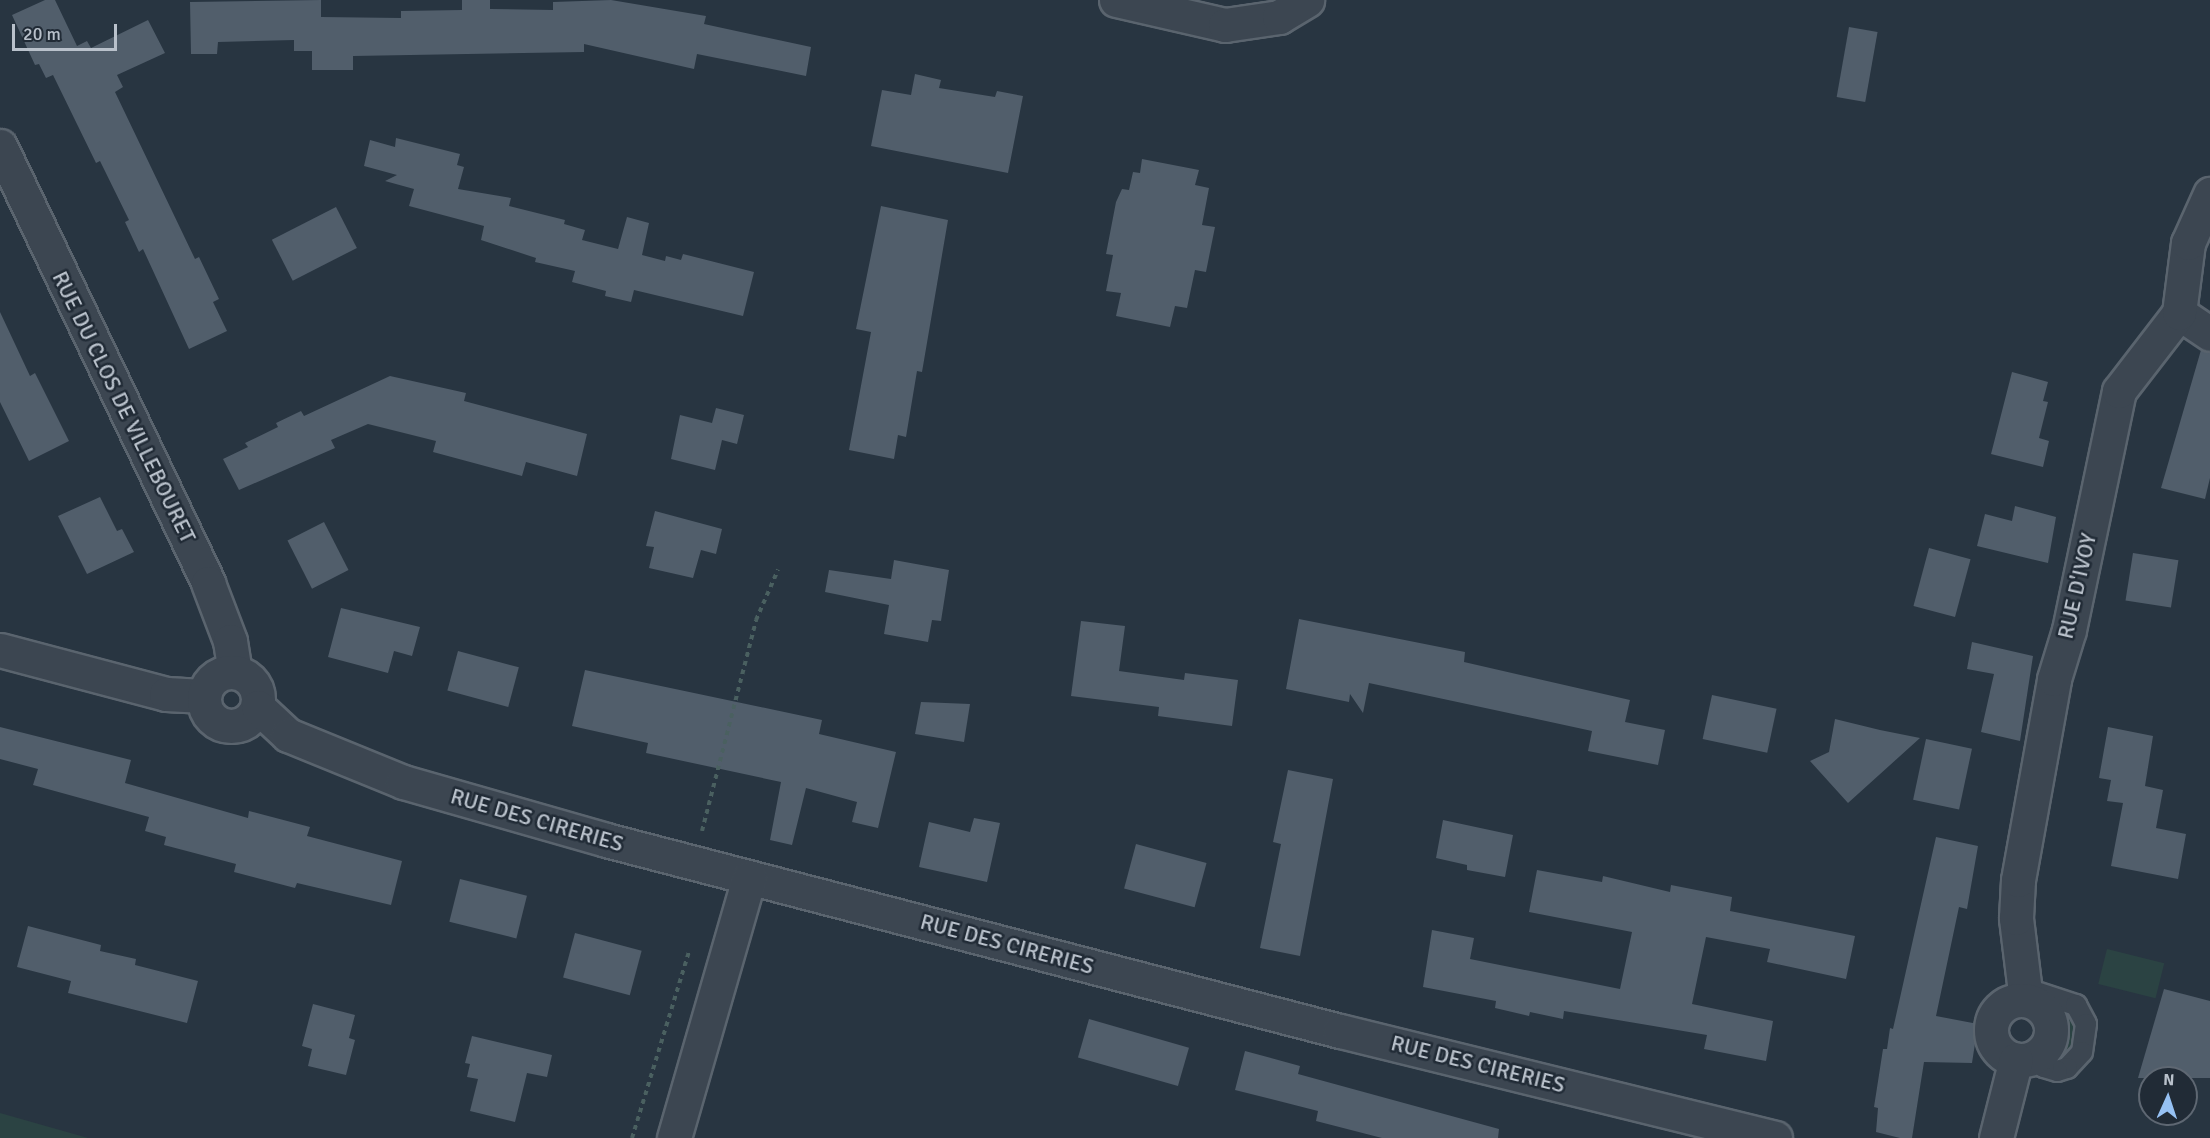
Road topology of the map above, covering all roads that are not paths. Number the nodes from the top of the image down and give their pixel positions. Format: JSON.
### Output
{"nodes":[{"id":1,"x":1116,"y":0,"type":"edge"},
{"id":2,"x":1306,"y":0,"type":"edge"},
{"id":3,"x":0,"y":146,"type":"edge"},
{"id":4,"x":2210,"y":194,"type":"edge"},
{"id":5,"x":2179,"y":313,"type":"junction"},
{"id":6,"x":2210,"y":334,"type":"edge"},
{"id":7,"x":0,"y":650,"type":"edge"},
{"id":8,"x":235,"y":672,"type":"junction"},
{"id":9,"x":204,"y":696,"type":"junction"},
{"id":10,"x":258,"y":706,"type":"junction"},
{"id":11,"x":749,"y":878,"type":"junction"},
{"id":12,"x":2027,"y":995,"type":"junction"},
{"id":13,"x":2023,"y":1058,"type":"junction"},
{"id":14,"x":674,"y":1138,"type":"edge"},
{"id":15,"x":1775,"y":1138,"type":"edge"},
{"id":16,"x":1996,"y":1138,"type":"edge"}],
"edges":[{"from":1,"to":2,"type":"street"},
{"from":3,"to":8,"type":"street","name":"RUE DU CLOS DE VILLEBOURET"},
{"from":4,"to":5,"type":"street"},
{"from":5,"to":6,"type":"street"},
{"from":5,"to":12,"type":"street","name":"RUE D'IVOY"},
{"from":7,"to":9,"type":"street"},
{"from":8,"to":9,"type":"street"},
{"from":8,"to":10,"type":"street"},
{"from":9,"to":10,"type":"street"},
{"from":10,"to":11,"type":"street","name":"RUE DES CIRERIES"},
{"from":11,"to":14,"type":"street"},
{"from":11,"to":15,"type":"street","name":"RUE DES CIRERIES"},
{"from":12,"to":13,"type":"street"},
{"from":12,"to":13,"type":"street"},
{"from":13,"to":16,"type":"street"}]}
